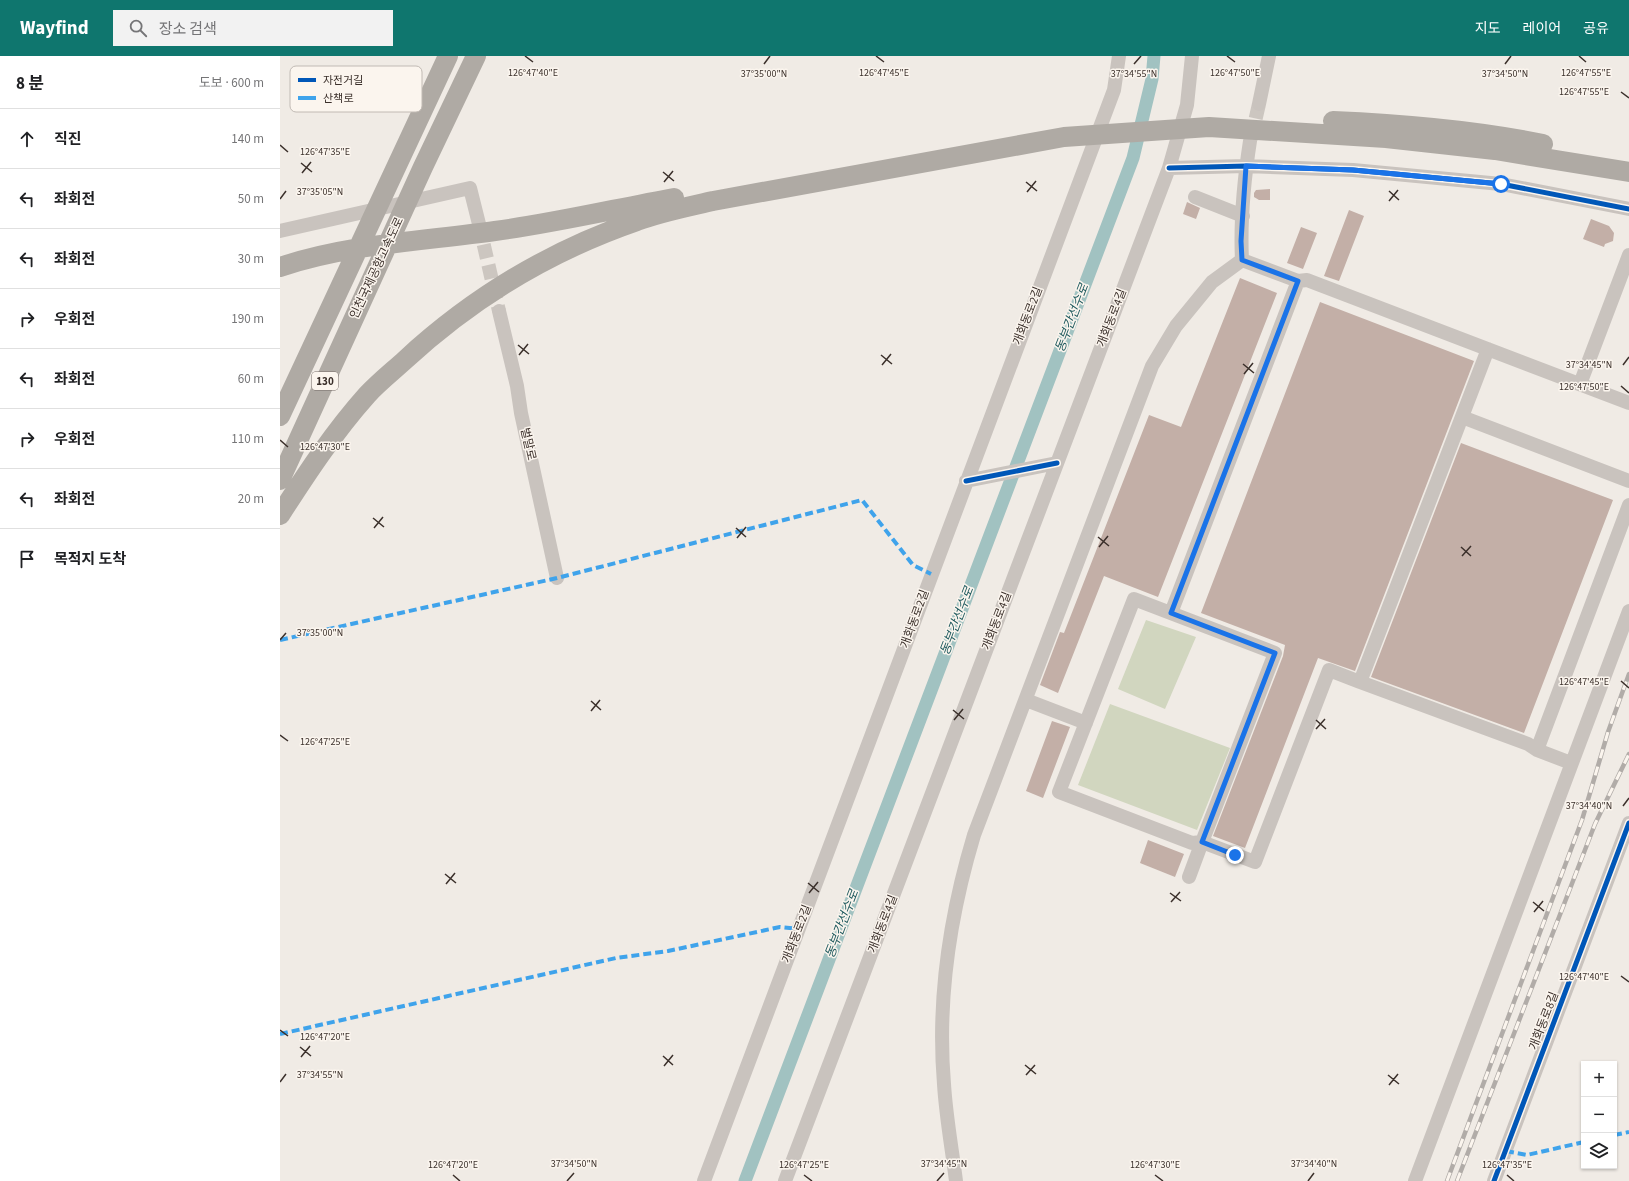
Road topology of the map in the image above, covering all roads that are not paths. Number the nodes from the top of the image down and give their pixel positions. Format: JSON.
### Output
{"nodes":[{"id":1,"x":448,"y":56,"type":"edge"},
{"id":2,"x":476,"y":56,"type":"edge"},
{"id":3,"x":1119,"y":56,"type":"edge"},
{"id":4,"x":1192,"y":56,"type":"edge"},
{"id":5,"x":1269,"y":56,"type":"edge"},
{"id":6,"x":1259,"y":104,"type":"tunnel mouth"},
{"id":7,"x":422,"y":111,"type":"edge"},
{"id":8,"x":422,"y":112,"type":"edge"},
{"id":9,"x":1211,"y":122,"type":"junction"},
{"id":10,"x":1065,"y":132,"type":"junction"},
{"id":11,"x":1250,"y":141,"type":"tunnel mouth"},
{"id":12,"x":1629,"y":162,"type":"edge"},
{"id":13,"x":1246,"y":166,"type":"junction"},
{"id":14,"x":1169,"y":168,"type":"junction"},
{"id":15,"x":1629,"y":172,"type":"edge"},
{"id":16,"x":1195,"y":197,"type":"dead end"},
{"id":17,"x":1629,"y":209,"type":"edge"},
{"id":18,"x":1243,"y":216,"type":"junction"},
{"id":19,"x":479,"y":224,"type":"tunnel mouth"},
{"id":20,"x":280,"y":231,"type":"edge"},
{"id":21,"x":1629,"y":255,"type":"edge"},
{"id":22,"x":1242,"y":260,"type":"junction"},
{"id":23,"x":280,"y":267,"type":"edge"},
{"id":24,"x":1298,"y":281,"type":"junction"},
{"id":25,"x":499,"y":311,"type":"tunnel mouth"},
{"id":26,"x":1488,"y":349,"type":"junction"},
{"id":27,"x":1580,"y":384,"type":"junction"},
{"id":28,"x":1629,"y":403,"type":"edge"},
{"id":29,"x":280,"y":416,"type":"edge"},
{"id":30,"x":1462,"y":417,"type":"junction"},
{"id":31,"x":1057,"y":463,"type":"junction"},
{"id":32,"x":280,"y":480,"type":"edge"},
{"id":33,"x":972,"y":480,"type":"junction"},
{"id":34,"x":1629,"y":481,"type":"edge"},
{"id":35,"x":1629,"y":505,"type":"edge"},
{"id":36,"x":280,"y":514,"type":"edge"},
{"id":37,"x":557,"y":578,"type":"dead end"},
{"id":38,"x":1629,"y":611,"type":"edge"},
{"id":39,"x":1171,"y":613,"type":"junction"},
{"id":40,"x":1360,"y":682,"type":"junction"},
{"id":41,"x":1026,"y":700,"type":"junction"},
{"id":42,"x":1086,"y":723,"type":"junction"},
{"id":43,"x":1537,"y":750,"type":"junction"},
{"id":44,"x":1572,"y":763,"type":"junction"},
{"id":45,"x":1629,"y":823,"type":"edge"},
{"id":46,"x":1202,"y":842,"type":"junction"},
{"id":47,"x":1189,"y":877,"type":"dead end"},
{"id":48,"x":704,"y":1181,"type":"edge"},
{"id":49,"x":785,"y":1181,"type":"edge"},
{"id":50,"x":956,"y":1181,"type":"edge"},
{"id":51,"x":1415,"y":1181,"type":"edge"},
{"id":52,"x":1494,"y":1181,"type":"edge"}],
"edges":[{"from":1,"to":7,"type":"highway","number":"130"},
{"from":2,"to":32,"type":"highway","name":"인천국제공항고속도로","number":"130"},
{"from":3,"to":33,"type":"street","name":"개화동로2길"},
{"from":4,"to":14,"type":"street","name":"개화동로4길"},
{"from":5,"to":6,"type":"street"},
{"from":8,"to":29,"type":"highway","number":"130"},
{"from":9,"to":10,"type":"highway"},
{"from":9,"to":12,"type":"highway"},
{"from":9,"to":15,"type":"highway"},
{"from":10,"to":23,"type":"highway"},
{"from":10,"to":36,"type":"highway"},
{"from":11,"to":13,"type":"street"},
{"from":13,"to":14,"type":"street"},
{"from":13,"to":17,"type":"street"},
{"from":13,"to":18,"type":"street"},
{"from":14,"to":31,"type":"street","name":"개화동로4길"},
{"from":16,"to":18,"type":"street"},
{"from":18,"to":22,"type":"street"},
{"from":19,"to":20,"type":"street"},
{"from":21,"to":27,"type":"street"},
{"from":22,"to":24,"type":"street"},
{"from":22,"to":41,"type":"street"},
{"from":24,"to":26,"type":"street"},
{"from":24,"to":39,"type":"street"},
{"from":25,"to":37,"type":"street","name":"벌말로"},
{"from":26,"to":27,"type":"street"},
{"from":26,"to":30,"type":"street"},
{"from":27,"to":28,"type":"street"},
{"from":30,"to":34,"type":"street"},
{"from":30,"to":40,"type":"street"},
{"from":31,"to":33,"type":"street"},
{"from":31,"to":49,"type":"street","name":"개화동로4길"},
{"from":33,"to":48,"type":"street","name":"개화동로2길"},
{"from":35,"to":43,"type":"street"},
{"from":38,"to":44,"type":"street"},
{"from":39,"to":42,"type":"street"},
{"from":39,"to":46,"type":"street"},
{"from":40,"to":43,"type":"street"},
{"from":40,"to":46,"type":"street"},
{"from":41,"to":42,"type":"street"},
{"from":41,"to":50,"type":"street"},
{"from":42,"to":46,"type":"street"},
{"from":43,"to":44,"type":"street"},
{"from":44,"to":51,"type":"street"},
{"from":45,"to":52,"type":"street","name":"개화동로8길"},
{"from":46,"to":47,"type":"street"}]}
